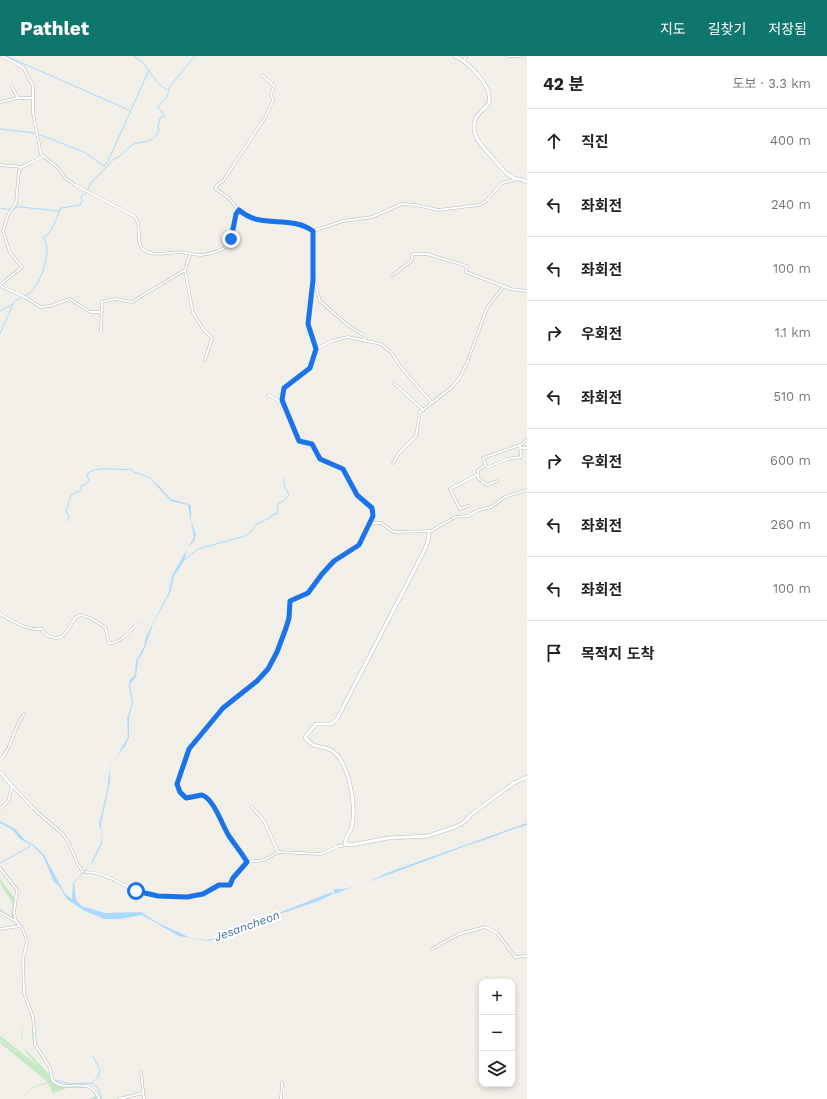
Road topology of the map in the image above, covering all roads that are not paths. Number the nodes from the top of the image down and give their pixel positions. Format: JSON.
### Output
{"nodes":[{"id":1,"x":2,"y":56,"type":"edge"},
{"id":2,"x":455,"y":56,"type":"edge"},
{"id":3,"x":466,"y":56,"type":"edge"},
{"id":4,"x":508,"y":56,"type":"edge"},
{"id":5,"x":521,"y":56,"type":"edge"},
{"id":6,"x":464,"y":60,"type":"junction"},
{"id":7,"x":262,"y":76,"type":"dead end"},
{"id":8,"x":12,"y":87,"type":"dead end"},
{"id":9,"x":18,"y":98,"type":"junction"},
{"id":10,"x":33,"y":98,"type":"junction"},
{"id":11,"x":0,"y":102,"type":"edge"},
{"id":12,"x":39,"y":150,"type":"junction"},
{"id":13,"x":43,"y":157,"type":"junction"},
{"id":14,"x":37,"y":158,"type":"junction"},
{"id":15,"x":0,"y":165,"type":"edge"},
{"id":16,"x":23,"y":166,"type":"junction"},
{"id":17,"x":519,"y":179,"type":"junction"},
{"id":18,"x":527,"y":182,"type":"edge"},
{"id":19,"x":239,"y":210,"type":"junction"},
{"id":20,"x":313,"y":231,"type":"junction"},
{"id":21,"x":190,"y":255,"type":"junction"},
{"id":22,"x":185,"y":270,"type":"junction"},
{"id":23,"x":393,"y":275,"type":"dead end"},
{"id":24,"x":313,"y":280,"type":"junction"},
{"id":25,"x":0,"y":286,"type":"edge"},
{"id":26,"x":504,"y":286,"type":"junction"},
{"id":27,"x":527,"y":291,"type":"edge"},
{"id":28,"x":102,"y":312,"type":"junction"},
{"id":29,"x":101,"y":331,"type":"dead end"},
{"id":30,"x":365,"y":340,"type":"junction"},
{"id":31,"x":316,"y":349,"type":"junction"},
{"id":32,"x":206,"y":360,"type":"dead end"},
{"id":33,"x":394,"y":383,"type":"dead end"},
{"id":34,"x":268,"y":395,"type":"dead end"},
{"id":35,"x":432,"y":403,"type":"junction"},
{"id":36,"x":284,"y":404,"type":"junction"},
{"id":37,"x":423,"y":410,"type":"junction"},
{"id":38,"x":527,"y":440,"type":"edge"},
{"id":39,"x":520,"y":447,"type":"junction"},
{"id":40,"x":527,"y":448,"type":"edge"},
{"id":41,"x":392,"y":463,"type":"dead end"},
{"id":42,"x":486,"y":466,"type":"junction"},
{"id":43,"x":476,"y":475,"type":"junction"},
{"id":44,"x":497,"y":481,"type":"dead end"},
{"id":45,"x":527,"y":490,"type":"edge"},
{"id":46,"x":468,"y":506,"type":"dead end"},
{"id":47,"x":369,"y":525,"type":"junction"},
{"id":48,"x":429,"y":531,"type":"junction"},
{"id":49,"x":0,"y":614,"type":"edge"},
{"id":50,"x":138,"y":623,"type":"dead end"},
{"id":51,"x":24,"y":714,"type":"dead end"},
{"id":52,"x":0,"y":760,"type":"edge"},
{"id":53,"x":0,"y":772,"type":"edge"},
{"id":54,"x":527,"y":777,"type":"edge"},
{"id":55,"x":12,"y":786,"type":"junction"},
{"id":56,"x":252,"y":807,"type":"dead end"},
{"id":57,"x":0,"y":809,"type":"edge"},
{"id":58,"x":347,"y":845,"type":"junction"},
{"id":59,"x":278,"y":852,"type":"junction"},
{"id":60,"x":247,"y":862,"type":"junction"},
{"id":61,"x":0,"y":868,"type":"edge"},
{"id":62,"x":83,"y":872,"type":"dead end"},
{"id":63,"x":86,"y":872,"type":"dead end"},
{"id":64,"x":0,"y":912,"type":"edge"},
{"id":65,"x":17,"y":922,"type":"junction"},
{"id":66,"x":20,"y":926,"type":"junction"},
{"id":67,"x":0,"y":929,"type":"edge"},
{"id":68,"x":432,"y":949,"type":"dead end"},
{"id":69,"x":527,"y":956,"type":"edge"},
{"id":70,"x":141,"y":1072,"type":"dead end"},
{"id":71,"x":282,"y":1083,"type":"dead end"},
{"id":72,"x":143,"y":1093,"type":"junction"},
{"id":73,"x":99,"y":1099,"type":"edge"},
{"id":74,"x":119,"y":1099,"type":"edge"},
{"id":75,"x":144,"y":1099,"type":"edge"},
{"id":76,"x":281,"y":1099,"type":"edge"}],
"edges":[{"from":1,"to":10,"type":"street"},
{"from":2,"to":6,"type":"street"},
{"from":3,"to":6,"type":"street"},
{"from":4,"to":5,"type":"street"},
{"from":6,"to":17,"type":"street"},
{"from":7,"to":19,"type":"street"},
{"from":8,"to":9,"type":"street"},
{"from":9,"to":10,"type":"street"},
{"from":9,"to":11,"type":"street"},
{"from":10,"to":12,"type":"street"},
{"from":12,"to":13,"type":"street"},
{"from":12,"to":14,"type":"street"},
{"from":13,"to":14,"type":"street"},
{"from":13,"to":21,"type":"street"},
{"from":14,"to":16,"type":"street"},
{"from":15,"to":16,"type":"street"},
{"from":16,"to":25,"type":"street"},
{"from":17,"to":18,"type":"street"},
{"from":17,"to":20,"type":"street"},
{"from":19,"to":20,"type":"street"},
{"from":19,"to":21,"type":"street"},
{"from":20,"to":24,"type":"street"},
{"from":21,"to":22,"type":"street"},
{"from":22,"to":28,"type":"street"},
{"from":22,"to":32,"type":"street"},
{"from":23,"to":26,"type":"street"},
{"from":24,"to":30,"type":"street"},
{"from":24,"to":31,"type":"street"},
{"from":25,"to":28,"type":"street"},
{"from":26,"to":27,"type":"street"},
{"from":26,"to":35,"type":"street"},
{"from":28,"to":29,"type":"street"},
{"from":30,"to":31,"type":"street"},
{"from":30,"to":35,"type":"street"},
{"from":31,"to":36,"type":"street"},
{"from":33,"to":37,"type":"street"},
{"from":34,"to":36,"type":"street"},
{"from":35,"to":37,"type":"street"},
{"from":36,"to":47,"type":"street"},
{"from":37,"to":41,"type":"street"},
{"from":38,"to":39,"type":"street"},
{"from":39,"to":40,"type":"street"},
{"from":39,"to":42,"type":"street"},
{"from":39,"to":42,"type":"street"},
{"from":42,"to":43,"type":"street"},
{"from":43,"to":44,"type":"street"},
{"from":43,"to":46,"type":"street"},
{"from":45,"to":48,"type":"street"},
{"from":47,"to":48,"type":"street"},
{"from":47,"to":60,"type":"street"},
{"from":48,"to":58,"type":"street"},
{"from":49,"to":50,"type":"street"},
{"from":51,"to":52,"type":"street"},
{"from":53,"to":55,"type":"street"},
{"from":54,"to":58,"type":"street"},
{"from":55,"to":57,"type":"street"},
{"from":55,"to":62,"type":"street"},
{"from":56,"to":59,"type":"street"},
{"from":58,"to":59,"type":"street"},
{"from":59,"to":60,"type":"street"},
{"from":60,"to":63,"type":"street"},
{"from":61,"to":65,"type":"street"},
{"from":64,"to":65,"type":"street"},
{"from":65,"to":66,"type":"street"},
{"from":66,"to":67,"type":"street"},
{"from":66,"to":73,"type":"street"},
{"from":68,"to":69,"type":"street"},
{"from":70,"to":72,"type":"street"},
{"from":71,"to":76,"type":"street"},
{"from":72,"to":74,"type":"street"},
{"from":72,"to":75,"type":"street"}]}
